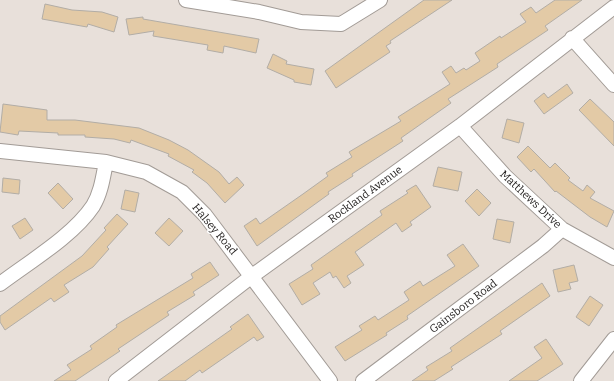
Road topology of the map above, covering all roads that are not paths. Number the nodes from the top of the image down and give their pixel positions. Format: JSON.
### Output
{"nodes":[{"id":1,"x":186,"y":0,"type":"edge"},
{"id":2,"x":380,"y":0,"type":"edge"},
{"id":3,"x":614,"y":7,"type":"edge"},
{"id":4,"x":572,"y":38,"type":"junction"},
{"id":5,"x":614,"y":85,"type":"edge"},
{"id":6,"x":460,"y":126,"type":"junction"},
{"id":7,"x":0,"y":151,"type":"edge"},
{"id":8,"x":106,"y":162,"type":"junction"},
{"id":9,"x":562,"y":229,"type":"junction"},
{"id":10,"x":614,"y":258,"type":"edge"},
{"id":11,"x":252,"y":276,"type":"junction"},
{"id":12,"x":0,"y":284,"type":"edge"},
{"id":13,"x":614,"y":339,"type":"edge"},
{"id":14,"x":116,"y":381,"type":"edge"},
{"id":15,"x":330,"y":381,"type":"edge"},
{"id":16,"x":363,"y":381,"type":"edge"},
{"id":17,"x":581,"y":381,"type":"edge"}],
"edges":[{"from":1,"to":2,"type":"street"},
{"from":3,"to":4,"type":"street","name":"Rockland Avenue"},
{"from":4,"to":5,"type":"street"},
{"from":4,"to":6,"type":"street","name":"Rockland Avenue"},
{"from":6,"to":9,"type":"street","name":"Matthews Drive"},
{"from":6,"to":11,"type":"street","name":"Rockland Avenue"},
{"from":7,"to":8,"type":"street","name":"Halsey Road"},
{"from":8,"to":11,"type":"street","name":"Halsey Road"},
{"from":8,"to":12,"type":"street"},
{"from":9,"to":10,"type":"street","name":"Matthews Drive"},
{"from":9,"to":16,"type":"street","name":"Gainsboro Road"},
{"from":11,"to":14,"type":"street","name":"Rockland Avenue"},
{"from":11,"to":15,"type":"street","name":"Halsey Road"},
{"from":13,"to":17,"type":"street"}]}
